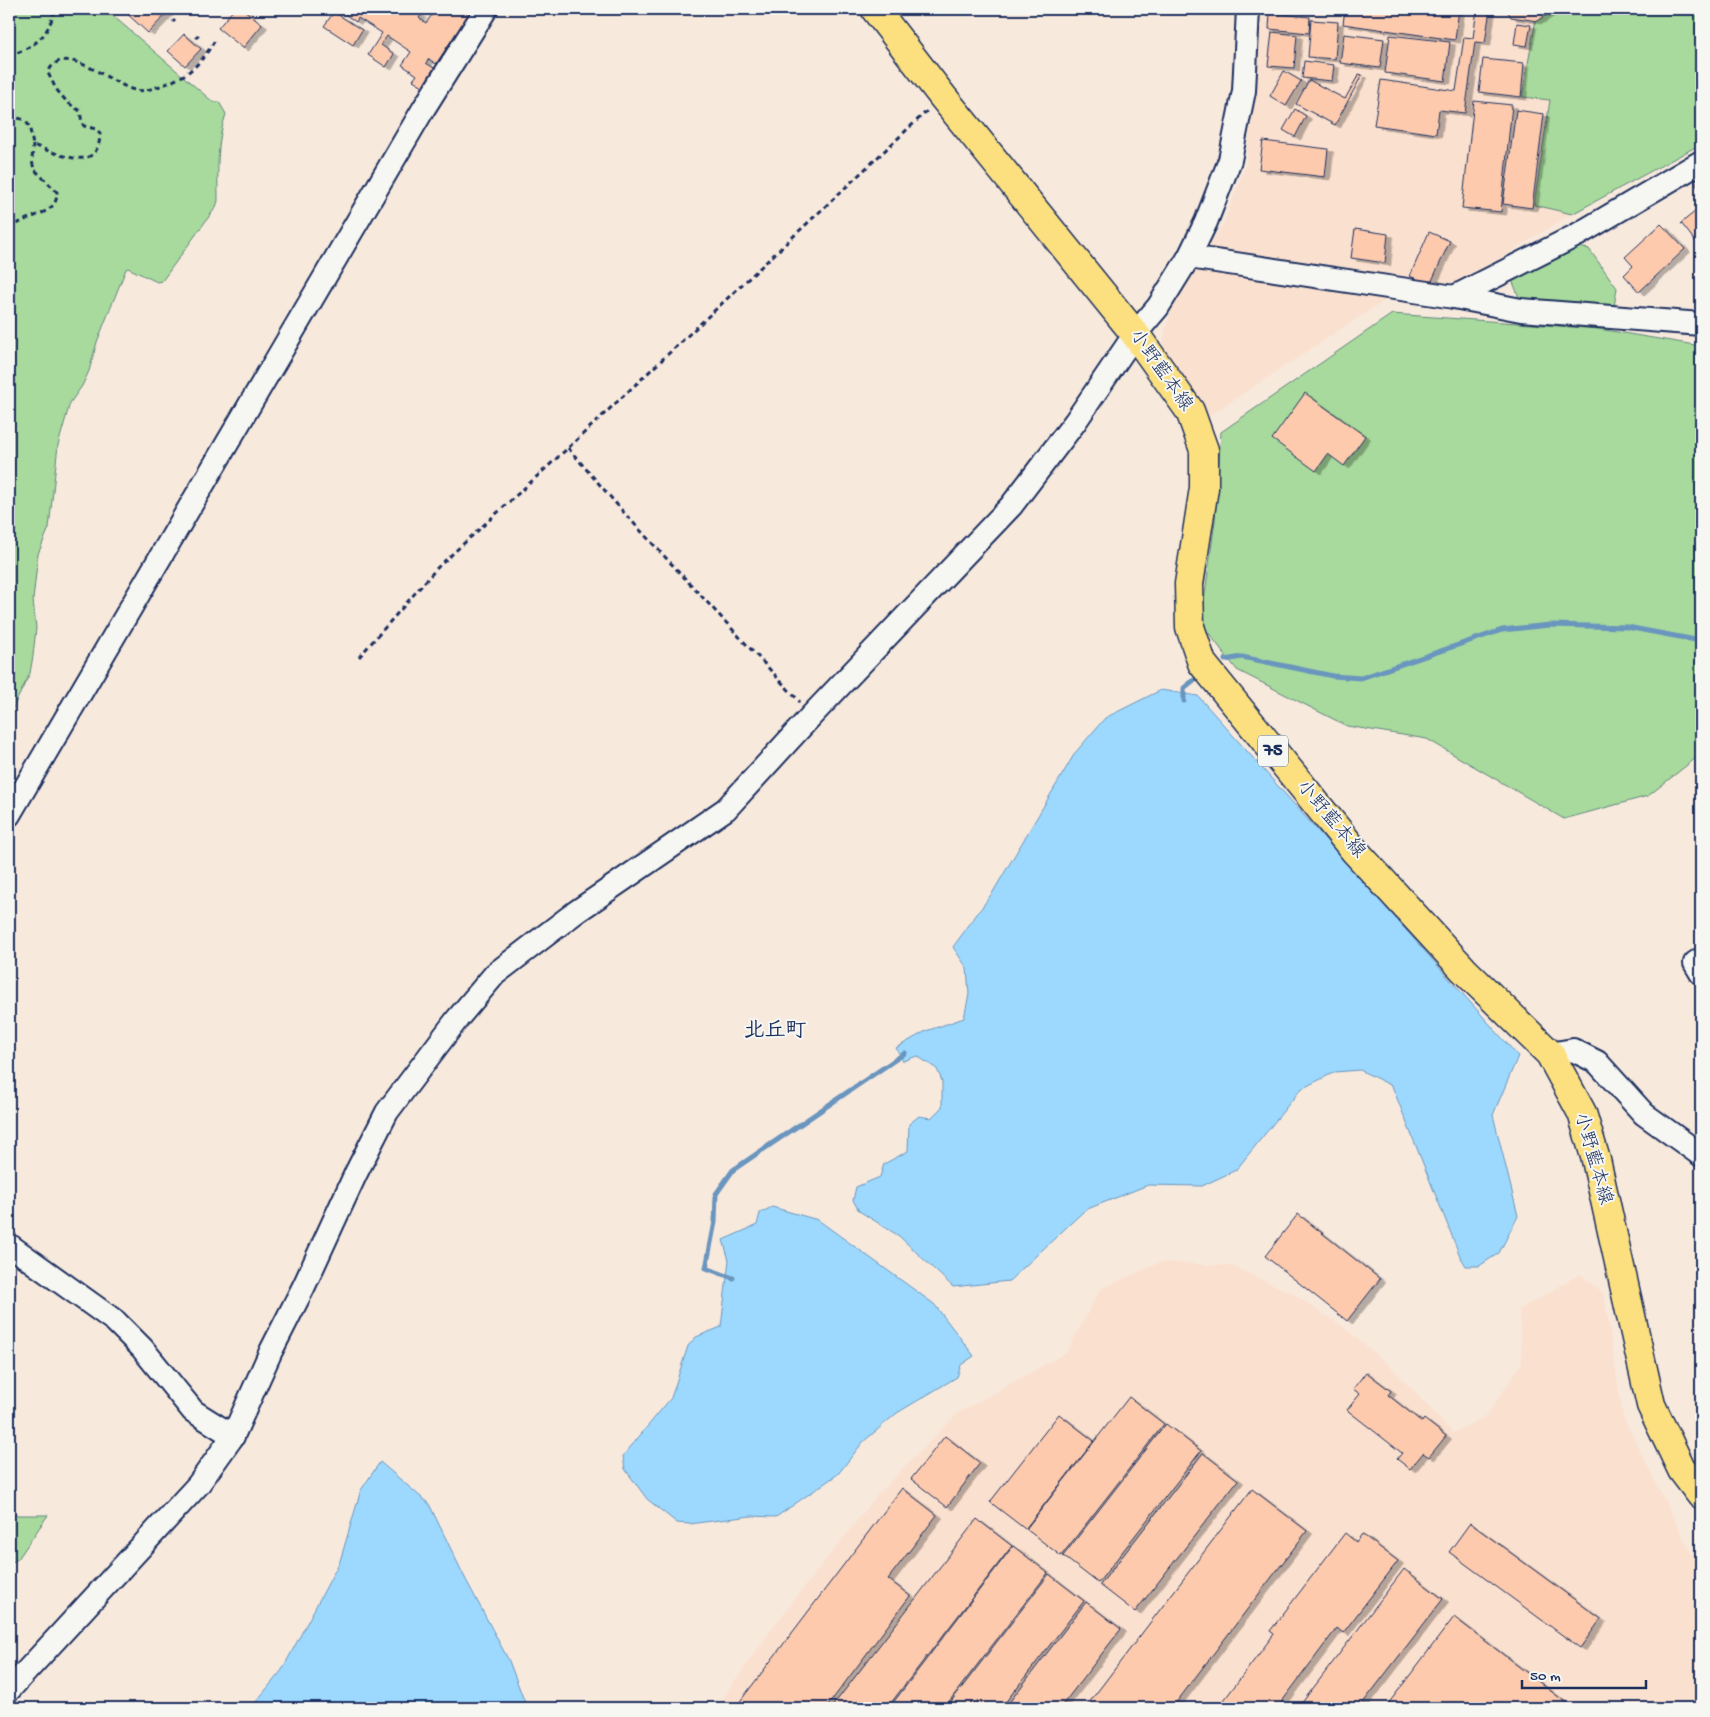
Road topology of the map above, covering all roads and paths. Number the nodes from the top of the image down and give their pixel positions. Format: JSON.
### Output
{"nodes":[{"id":1,"x":55,"y":9,"type":"edge"},
{"id":2,"x":486,"y":9,"type":"edge"},
{"id":3,"x":875,"y":9,"type":"edge"},
{"id":4,"x":1248,"y":9,"type":"edge"},
{"id":5,"x":199,"y":35,"type":"dead end"},
{"id":6,"x":196,"y":38,"type":"dead end"},
{"id":7,"x":215,"y":40,"type":"dead end"},
{"id":8,"x":9,"y":56,"type":"edge"},
{"id":9,"x":943,"y":97,"type":"junction"},
{"id":10,"x":9,"y":118,"type":"edge"},
{"id":11,"x":33,"y":145,"type":"junction"},
{"id":12,"x":1701,"y":162,"type":"edge"},
{"id":13,"x":9,"y":229,"type":"edge"},
{"id":14,"x":1190,"y":257,"type":"junction"},
{"id":15,"x":1454,"y":297,"type":"junction"},
{"id":16,"x":1701,"y":324,"type":"edge"},
{"id":17,"x":1135,"y":334,"type":"junction"},
{"id":18,"x":568,"y":448,"type":"junction"},
{"id":19,"x":359,"y":656,"type":"dead end"},
{"id":20,"x":812,"y":715,"type":"junction"},
{"id":21,"x":9,"y":815,"type":"edge"},
{"id":22,"x":1701,"y":959,"type":"edge"},
{"id":23,"x":1701,"y":973,"type":"edge"},
{"id":24,"x":1550,"y":1054,"type":"junction"},
{"id":25,"x":1701,"y":1155,"type":"edge"},
{"id":26,"x":9,"y":1245,"type":"edge"},
{"id":27,"x":233,"y":1436,"type":"junction"},
{"id":28,"x":1701,"y":1494,"type":"edge"},
{"id":29,"x":9,"y":1690,"type":"edge"}],
"edges":[{"from":1,"to":8,"type":"path"},
{"from":2,"to":21,"type":"street"},
{"from":3,"to":9,"type":"main road","name":"小野藍本線","number":"75"},
{"from":4,"to":14,"type":"street"},
{"from":5,"to":6,"type":"path"},
{"from":7,"to":11,"type":"path"},
{"from":9,"to":17,"type":"main road","name":"小野藍本線","number":"75"},
{"from":9,"to":18,"type":"path"},
{"from":10,"to":11,"type":"path"},
{"from":11,"to":13,"type":"path"},
{"from":12,"to":15,"type":"street"},
{"from":14,"to":15,"type":"street"},
{"from":14,"to":17,"type":"street"},
{"from":15,"to":16,"type":"street"},
{"from":17,"to":20,"type":"street"},
{"from":17,"to":24,"type":"main road","name":"小野藍本線","number":"75"},
{"from":18,"to":19,"type":"path"},
{"from":18,"to":20,"type":"path"},
{"from":20,"to":27,"type":"street"},
{"from":22,"to":23,"type":"street"},
{"from":24,"to":25,"type":"street"},
{"from":24,"to":28,"type":"main road","name":"小野藍本線","number":"75"},
{"from":26,"to":27,"type":"street"},
{"from":27,"to":29,"type":"street"}]}
